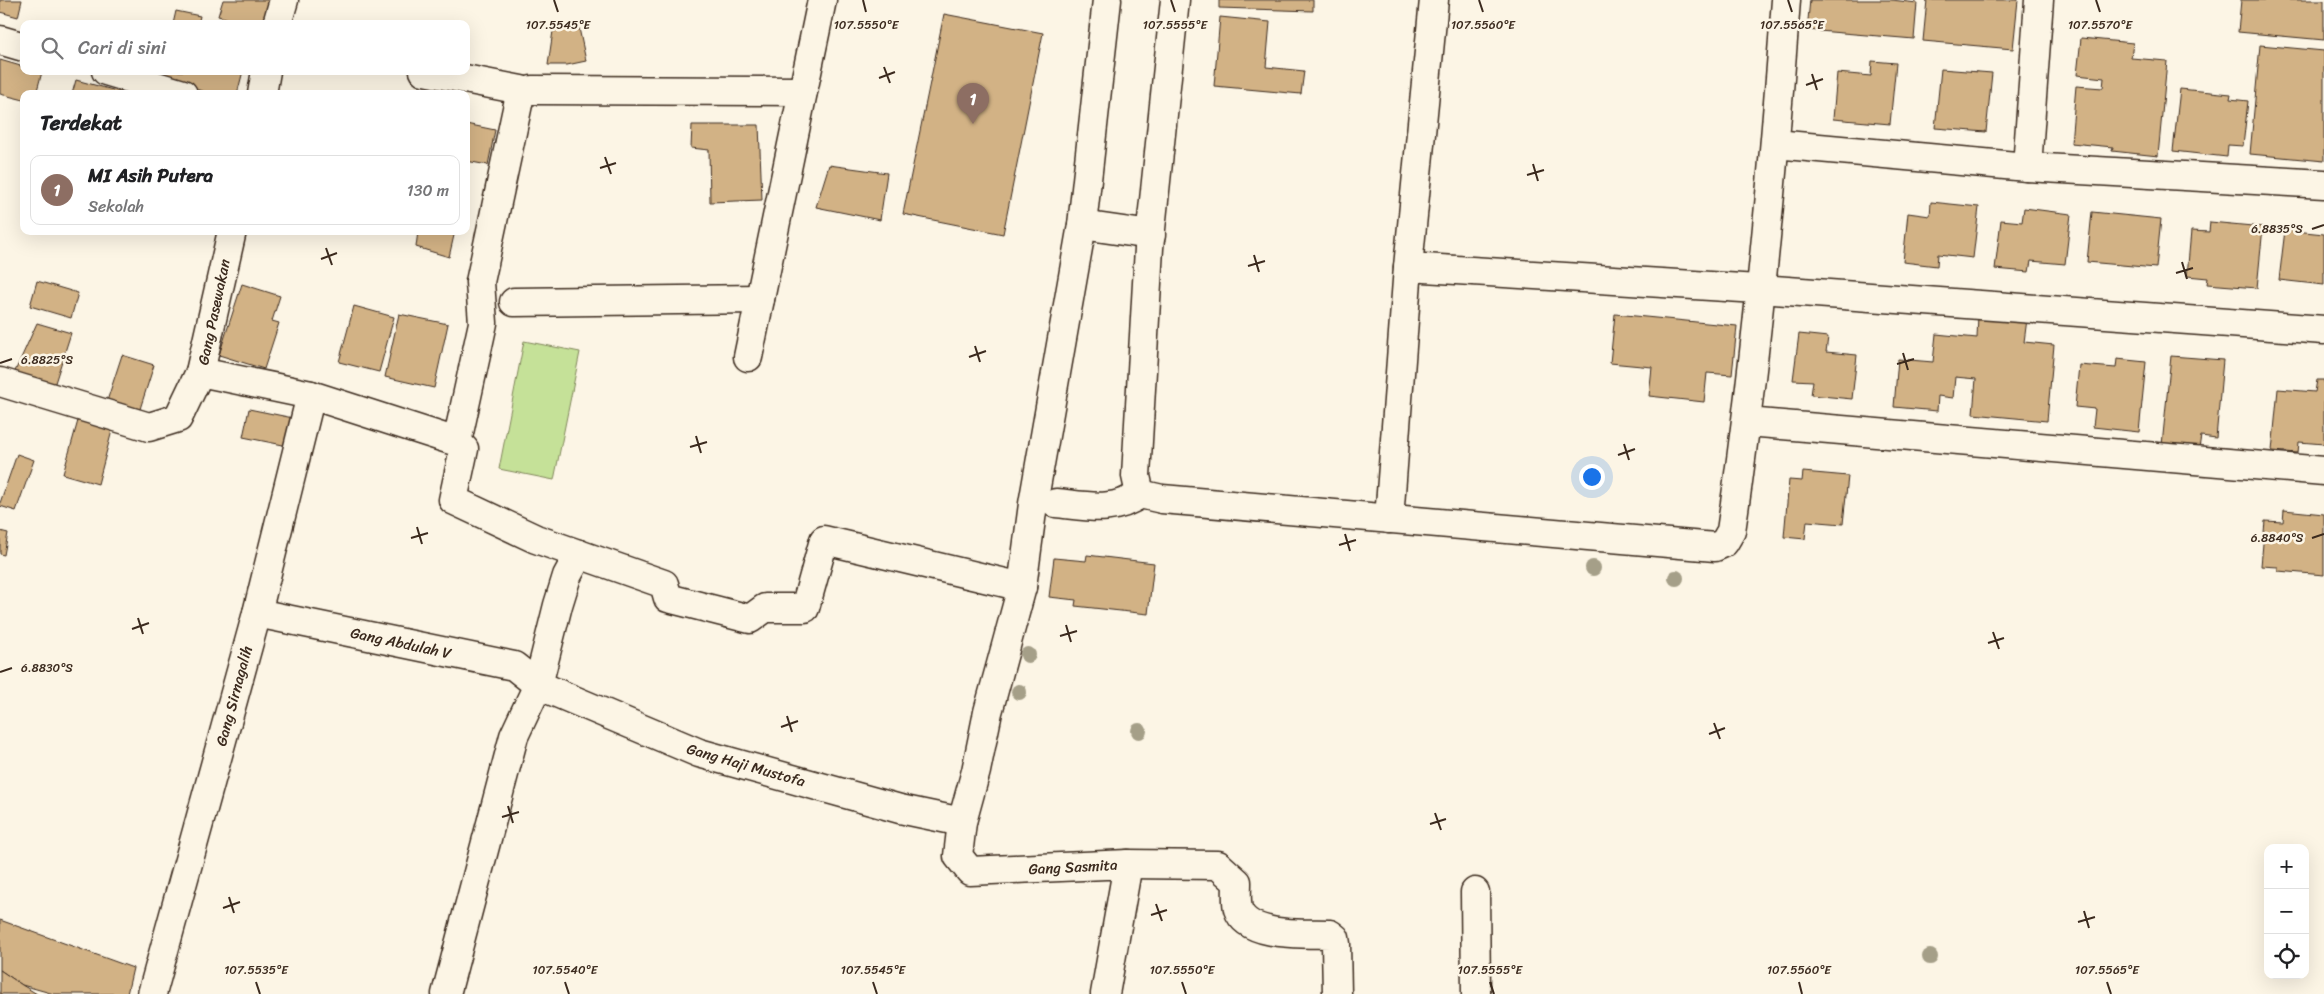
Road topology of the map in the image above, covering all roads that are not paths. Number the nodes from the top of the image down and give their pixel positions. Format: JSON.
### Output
{"nodes":[{"id":1,"x":284,"y":0,"type":"edge"},
{"id":2,"x":822,"y":0,"type":"edge"},
{"id":3,"x":1107,"y":0,"type":"edge"},
{"id":4,"x":1175,"y":0,"type":"edge"},
{"id":5,"x":1434,"y":0,"type":"edge"},
{"id":6,"x":1786,"y":0,"type":"edge"},
{"id":7,"x":2039,"y":0,"type":"edge"},
{"id":8,"x":278,"y":20,"type":"edge"},
{"id":9,"x":0,"y":40,"type":"edge"},
{"id":10,"x":20,"y":46,"type":"edge"},
{"id":11,"x":119,"y":75,"type":"edge"},
{"id":12,"x":265,"y":75,"type":"edge"},
{"id":13,"x":444,"y":75,"type":"edge"},
{"id":14,"x":169,"y":90,"type":"edge"},
{"id":15,"x":263,"y":90,"type":"edge"},
{"id":16,"x":532,"y":90,"type":"dead end"},
{"id":17,"x":803,"y":91,"type":"junction"},
{"id":18,"x":1775,"y":144,"type":"junction"},
{"id":19,"x":2027,"y":168,"type":"junction"},
{"id":20,"x":2324,"y":184,"type":"edge"},
{"id":21,"x":1082,"y":225,"type":"junction"},
{"id":22,"x":231,"y":235,"type":"edge"},
{"id":23,"x":1151,"y":235,"type":"junction"},
{"id":24,"x":1408,"y":267,"type":"junction"},
{"id":25,"x":1759,"y":290,"type":"junction"},
{"id":26,"x":760,"y":300,"type":"junction"},
{"id":27,"x":514,"y":302,"type":"dead end"},
{"id":28,"x":2324,"y":330,"type":"edge"},
{"id":29,"x":748,"y":356,"type":"dead end"},
{"id":30,"x":200,"y":372,"type":"junction"},
{"id":31,"x":0,"y":382,"type":"edge"},
{"id":32,"x":311,"y":396,"type":"junction"},
{"id":33,"x":1747,"y":422,"type":"junction"},
{"id":34,"x":457,"y":442,"type":"junction"},
{"id":35,"x":2324,"y":470,"type":"edge"},
{"id":36,"x":1140,"y":494,"type":"junction"},
{"id":37,"x":1056,"y":503,"type":"dead end"},
{"id":38,"x":1388,"y":519,"type":"junction"},
{"id":39,"x":579,"y":554,"type":"junction"},
{"id":40,"x":1022,"y":587,"type":"junction"},
{"id":41,"x":257,"y":613,"type":"junction"},
{"id":42,"x":538,"y":685,"type":"junction"},
{"id":43,"x":962,"y":822,"type":"junction"},
{"id":44,"x":1128,"y":864,"type":"junction"},
{"id":45,"x":1475,"y":892,"type":"dead end"},
{"id":46,"x":152,"y":994,"type":"edge"},
{"id":47,"x":446,"y":994,"type":"edge"},
{"id":48,"x":1105,"y":994,"type":"edge"},
{"id":49,"x":1337,"y":994,"type":"edge"},
{"id":50,"x":1476,"y":994,"type":"edge"}],
"edges":[{"from":1,"to":8,"type":"street"},
{"from":2,"to":17,"type":"street"},
{"from":3,"to":21,"type":"street"},
{"from":4,"to":23,"type":"street"},
{"from":5,"to":24,"type":"street"},
{"from":6,"to":18,"type":"street"},
{"from":7,"to":19,"type":"street"},
{"from":9,"to":10,"type":"street"},
{"from":11,"to":14,"type":"street"},
{"from":12,"to":15,"type":"street"},
{"from":13,"to":34,"type":"street"},
{"from":16,"to":17,"type":"street"},
{"from":17,"to":26,"type":"street"},
{"from":18,"to":19,"type":"street"},
{"from":18,"to":25,"type":"street"},
{"from":19,"to":20,"type":"street"},
{"from":21,"to":23,"type":"street"},
{"from":21,"to":40,"type":"street"},
{"from":22,"to":30,"type":"street","name":"Gang Pasewakan"},
{"from":23,"to":36,"type":"street"},
{"from":24,"to":25,"type":"street"},
{"from":24,"to":38,"type":"street"},
{"from":25,"to":28,"type":"street"},
{"from":25,"to":33,"type":"street"},
{"from":26,"to":27,"type":"street"},
{"from":26,"to":29,"type":"street"},
{"from":30,"to":31,"type":"street"},
{"from":30,"to":32,"type":"street","name":"Gang Pasewakan"},
{"from":32,"to":34,"type":"street","name":"Gang Pasewakan"},
{"from":32,"to":41,"type":"street","name":"Gang Sirnagalih"},
{"from":33,"to":35,"type":"street"},
{"from":33,"to":38,"type":"street"},
{"from":34,"to":39,"type":"street"},
{"from":36,"to":37,"type":"street"},
{"from":36,"to":38,"type":"street"},
{"from":39,"to":40,"type":"street"},
{"from":39,"to":42,"type":"street"},
{"from":40,"to":43,"type":"street"},
{"from":41,"to":42,"type":"street","name":"Gang Abdulah V"},
{"from":41,"to":46,"type":"street","name":"Gang Sirnagalih"},
{"from":42,"to":43,"type":"street","name":"Gang Haji Mustofa"},
{"from":42,"to":47,"type":"street"},
{"from":43,"to":44,"type":"street","name":"Gang Sasmita"},
{"from":44,"to":48,"type":"street","name":"Gang Sasmita"},
{"from":44,"to":49,"type":"street"},
{"from":45,"to":50,"type":"street"}]}
